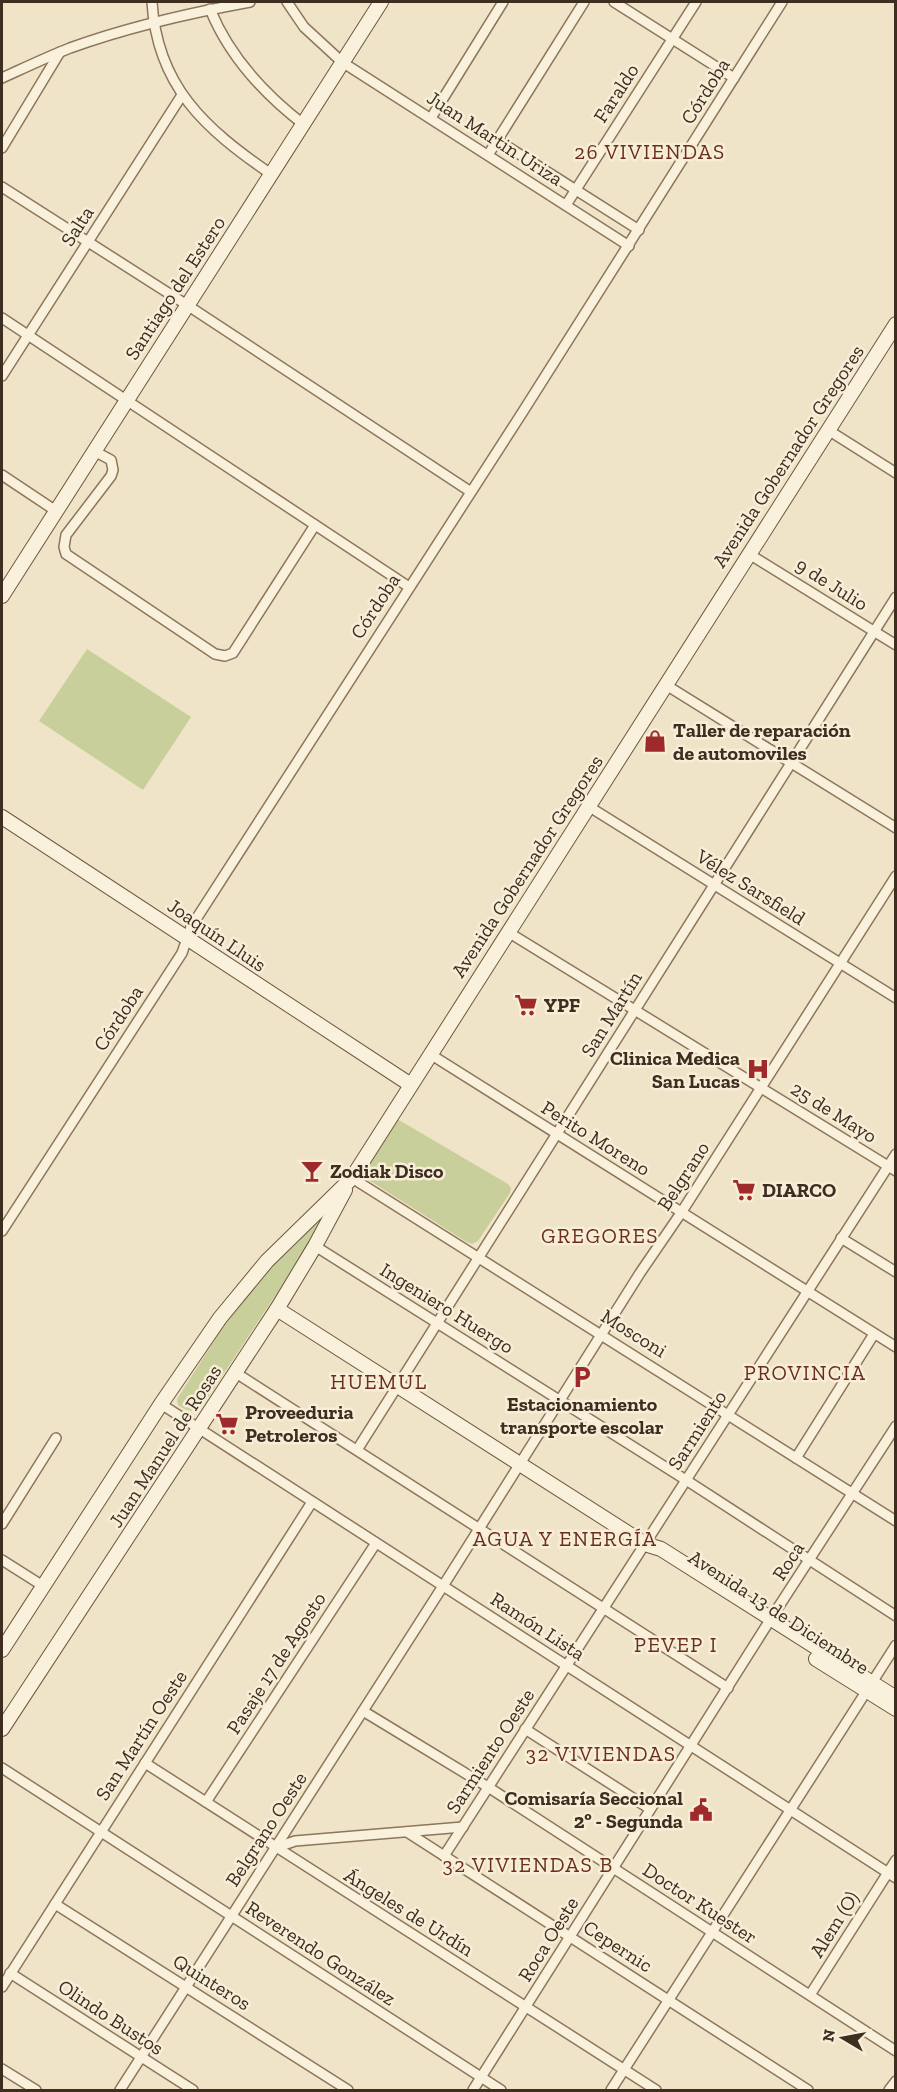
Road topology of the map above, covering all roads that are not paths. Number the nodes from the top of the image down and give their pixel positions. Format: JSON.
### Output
{"nodes":[{"id":1,"x":152,"y":2,"type":"edge"},
{"id":2,"x":250,"y":2,"type":"edge"},
{"id":3,"x":287,"y":2,"type":"edge"},
{"id":4,"x":381,"y":2,"type":"edge"},
{"id":5,"x":503,"y":2,"type":"edge"},
{"id":6,"x":584,"y":2,"type":"edge"},
{"id":7,"x":614,"y":2,"type":"edge"},
{"id":8,"x":696,"y":2,"type":"edge"},
{"id":9,"x":782,"y":2,"type":"edge"},
{"id":10,"x":210,"y":9,"type":"junction"},
{"id":11,"x":153,"y":23,"type":"junction"},
{"id":12,"x":672,"y":39,"type":"junction"},
{"id":13,"x":60,"y":52,"type":"junction"},
{"id":14,"x":342,"y":63,"type":"junction"},
{"id":15,"x":2,"y":78,"type":"edge"},
{"id":16,"x":734,"y":78,"type":"junction"},
{"id":17,"x":182,"y":95,"type":"junction"},
{"id":18,"x":431,"y":118,"type":"junction"},
{"id":19,"x":303,"y":124,"type":"junction"},
{"id":20,"x":497,"y":140,"type":"junction"},
{"id":21,"x":2,"y":148,"type":"edge"},
{"id":22,"x":488,"y":155,"type":"junction"},
{"id":23,"x":271,"y":174,"type":"junction"},
{"id":24,"x":2,"y":187,"type":"edge"},
{"id":25,"x":575,"y":189,"type":"junction"},
{"id":26,"x":566,"y":205,"type":"junction"},
{"id":27,"x":639,"y":230,"type":"junction"},
{"id":28,"x":88,"y":242,"type":"junction"},
{"id":29,"x":629,"y":246,"type":"junction"},
{"id":30,"x":187,"y":305,"type":"junction"},
{"id":31,"x":2,"y":318,"type":"edge"},
{"id":32,"x":896,"y":324,"type":"edge"},
{"id":33,"x":28,"y":335,"type":"junction"},
{"id":34,"x":2,"y":376,"type":"edge"},
{"id":35,"x":127,"y":399,"type":"junction"},
{"id":36,"x":828,"y":430,"type":"junction"},
{"id":37,"x":94,"y":451,"type":"junction"},
{"id":38,"x":896,"y":472,"type":"edge"},
{"id":39,"x":2,"y":475,"type":"edge"},
{"id":40,"x":471,"y":492,"type":"junction"},
{"id":41,"x":56,"y":511,"type":"junction"},
{"id":42,"x":315,"y":525,"type":"junction"},
{"id":43,"x":749,"y":554,"type":"junction"},
{"id":44,"x":409,"y":587,"type":"junction"},
{"id":45,"x":2,"y":596,"type":"edge"},
{"id":46,"x":896,"y":597,"type":"edge"},
{"id":47,"x":874,"y":632,"type":"junction"},
{"id":48,"x":896,"y":645,"type":"edge"},
{"id":49,"x":666,"y":685,"type":"junction"},
{"id":50,"x":791,"y":763,"type":"junction"},
{"id":51,"x":588,"y":806,"type":"junction"},
{"id":52,"x":2,"y":817,"type":"edge"},
{"id":53,"x":896,"y":828,"type":"edge"},
{"id":54,"x":896,"y":876,"type":"edge"},
{"id":55,"x":714,"y":885,"type":"junction"},
{"id":56,"x":508,"y":932,"type":"junction"},
{"id":57,"x":188,"y":938,"type":"junction"},
{"id":58,"x":840,"y":963,"type":"junction"},
{"id":59,"x":896,"y":998,"type":"edge"},
{"id":60,"x":635,"y":1011,"type":"junction"},
{"id":61,"x":430,"y":1054,"type":"junction"},
{"id":62,"x":411,"y":1085,"type":"junction"},
{"id":63,"x":760,"y":1088,"type":"junction"},
{"id":64,"x":557,"y":1134,"type":"junction"},
{"id":65,"x":896,"y":1154,"type":"edge"},
{"id":66,"x":891,"y":1169,"type":"edge"},
{"id":67,"x":352,"y":1178,"type":"junction"},
{"id":68,"x":681,"y":1213,"type":"junction"},
{"id":69,"x":2,"y":1231,"type":"edge"},
{"id":70,"x":841,"y":1238,"type":"junction"},
{"id":71,"x":315,"y":1246,"type":"junction"},
{"id":72,"x":480,"y":1257,"type":"junction"},
{"id":73,"x":896,"y":1272,"type":"edge"},
{"id":74,"x":807,"y":1291,"type":"junction"},
{"id":75,"x":277,"y":1309,"type":"junction"},
{"id":76,"x":438,"y":1323,"type":"junction"},
{"id":77,"x":601,"y":1334,"type":"junction"},
{"id":78,"x":874,"y":1334,"type":"junction"},
{"id":79,"x":896,"y":1347,"type":"edge"},
{"id":80,"x":236,"y":1373,"type":"junction"},
{"id":81,"x":398,"y":1386,"type":"junction"},
{"id":82,"x":559,"y":1401,"type":"junction"},
{"id":83,"x":161,"y":1404,"type":"junction"},
{"id":84,"x":728,"y":1414,"type":"junction"},
{"id":85,"x":896,"y":1426,"type":"edge"},
{"id":86,"x":200,"y":1430,"type":"junction"},
{"id":87,"x":56,"y":1438,"type":"dead end"},
{"id":88,"x":357,"y":1450,"type":"junction"},
{"id":89,"x":796,"y":1458,"type":"junction"},
{"id":90,"x":520,"y":1463,"type":"junction"},
{"id":91,"x":686,"y":1480,"type":"junction"},
{"id":92,"x":852,"y":1493,"type":"junction"},
{"id":93,"x":312,"y":1502,"type":"junction"},
{"id":94,"x":896,"y":1521,"type":"edge"},
{"id":95,"x":2,"y":1524,"type":"edge"},
{"id":96,"x":479,"y":1528,"type":"junction"},
{"id":97,"x":376,"y":1543,"type":"junction"},
{"id":98,"x":645,"y":1544,"type":"junction"},
{"id":99,"x":2,"y":1560,"type":"edge"},
{"id":100,"x":810,"y":1560,"type":"junction"},
{"id":101,"x":43,"y":1586,"type":"junction"},
{"id":102,"x":443,"y":1586,"type":"junction"},
{"id":103,"x":604,"y":1609,"type":"junction"},
{"id":104,"x":896,"y":1616,"type":"edge"},
{"id":105,"x":768,"y":1623,"type":"junction"},
{"id":106,"x":896,"y":1645,"type":"edge"},
{"id":107,"x":2,"y":1650,"type":"edge"},
{"id":108,"x":567,"y":1665,"type":"junction"},
{"id":109,"x":869,"y":1686,"type":"junction"},
{"id":110,"x":728,"y":1688,"type":"junction"},
{"id":111,"x":896,"y":1698,"type":"edge"},
{"id":112,"x":896,"y":1709,"type":"edge"},
{"id":113,"x":363,"y":1711,"type":"junction"},
{"id":114,"x":2,"y":1729,"type":"edge"},
{"id":115,"x":525,"y":1729,"type":"junction"},
{"id":116,"x":691,"y":1746,"type":"junction"},
{"id":117,"x":145,"y":1763,"type":"junction"},
{"id":118,"x":2,"y":1768,"type":"edge"},
{"id":119,"x":488,"y":1787,"type":"junction"},
{"id":120,"x":206,"y":1802,"type":"junction"},
{"id":121,"x":650,"y":1809,"type":"junction"},
{"id":122,"x":789,"y":1809,"type":"junction"},
{"id":123,"x":463,"y":1827,"type":"junction"},
{"id":124,"x":100,"y":1832,"type":"junction"},
{"id":125,"x":407,"y":1832,"type":"junction"},
{"id":126,"x":275,"y":1848,"type":"junction"},
{"id":127,"x":444,"y":1856,"type":"junction"},
{"id":128,"x":896,"y":1860,"type":"edge"},
{"id":129,"x":613,"y":1869,"type":"junction"},
{"id":130,"x":891,"y":1875,"type":"edge"},
{"id":131,"x":55,"y":1904,"type":"junction"},
{"id":132,"x":231,"y":1917,"type":"junction"},
{"id":133,"x":712,"y":1932,"type":"junction"},
{"id":134,"x":572,"y":1937,"type":"junction"},
{"id":135,"x":10,"y":1973,"type":"junction"},
{"id":136,"x":2,"y":1987,"type":"edge"},
{"id":137,"x":187,"y":1987,"type":"junction"},
{"id":138,"x":810,"y":1995,"type":"junction"},
{"id":139,"x":669,"y":2001,"type":"junction"},
{"id":140,"x":526,"y":2008,"type":"junction"},
{"id":141,"x":896,"y":2051,"type":"edge"},
{"id":142,"x":141,"y":2057,"type":"junction"},
{"id":143,"x":2,"y":2069,"type":"edge"},
{"id":144,"x":624,"y":2070,"type":"junction"},
{"id":145,"x":482,"y":2078,"type":"junction"},
{"id":146,"x":896,"y":2080,"type":"edge"},
{"id":147,"x":36,"y":2091,"type":"edge"},
{"id":148,"x":120,"y":2091,"type":"edge"},
{"id":149,"x":193,"y":2091,"type":"edge"},
{"id":150,"x":348,"y":2091,"type":"edge"},
{"id":151,"x":473,"y":2091,"type":"edge"},
{"id":152,"x":501,"y":2091,"type":"edge"},
{"id":153,"x":611,"y":2091,"type":"edge"},
{"id":154,"x":656,"y":2091,"type":"edge"},
{"id":155,"x":808,"y":2091,"type":"edge"},
{"id":156,"x":889,"y":2091,"type":"edge"}],
"edges":[{"from":1,"to":11,"type":"street"},
{"from":2,"to":10,"type":"street"},
{"from":3,"to":14,"type":"street","name":"Juan Martin Uriza"},
{"from":4,"to":14,"type":"street","name":"Santiago del Estero"},
{"from":5,"to":18,"type":"street"},
{"from":6,"to":20,"type":"street"},
{"from":7,"to":12,"type":"street"},
{"from":8,"to":12,"type":"street","name":"Faraldo"},
{"from":9,"to":16,"type":"street","name":"Córdoba"},
{"from":10,"to":11,"type":"street"},
{"from":10,"to":19,"type":"street"},
{"from":11,"to":13,"type":"street"},
{"from":11,"to":17,"type":"street"},
{"from":12,"to":16,"type":"street"},
{"from":12,"to":25,"type":"street","name":"Faraldo"},
{"from":13,"to":15,"type":"street"},
{"from":13,"to":21,"type":"street"},
{"from":14,"to":18,"type":"street","name":"Juan Martin Uriza"},
{"from":14,"to":19,"type":"street","name":"Santiago del Estero"},
{"from":16,"to":27,"type":"street","name":"Córdoba"},
{"from":17,"to":23,"type":"street"},
{"from":17,"to":28,"type":"street","name":"Salta"},
{"from":18,"to":22,"type":"street","name":"Juan Martin Uriza"},
{"from":19,"to":23,"type":"street","name":"Santiago del Estero"},
{"from":20,"to":22,"type":"street"},
{"from":20,"to":25,"type":"street"},
{"from":22,"to":26,"type":"street","name":"Juan Martin Uriza"},
{"from":23,"to":30,"type":"street","name":"Santiago del Estero"},
{"from":24,"to":28,"type":"street"},
{"from":25,"to":26,"type":"street","name":"Faraldo"},
{"from":25,"to":27,"type":"street"},
{"from":26,"to":29,"type":"street","name":"Juan Martin Uriza"},
{"from":27,"to":29,"type":"street","name":"Córdoba"},
{"from":28,"to":30,"type":"street"},
{"from":28,"to":33,"type":"street","name":"Salta"},
{"from":29,"to":40,"type":"street","name":"Córdoba"},
{"from":30,"to":35,"type":"street","name":"Santiago del Estero"},
{"from":30,"to":40,"type":"street"},
{"from":31,"to":33,"type":"street"},
{"from":32,"to":36,"type":"street","name":"Avenida Gobernador Gregores"},
{"from":33,"to":34,"type":"street","name":"Salta"},
{"from":33,"to":35,"type":"street"},
{"from":35,"to":37,"type":"street","name":"Santiago del Estero"},
{"from":35,"to":42,"type":"street"},
{"from":36,"to":38,"type":"street"},
{"from":36,"to":43,"type":"street","name":"Avenida Gobernador Gregores"},
{"from":37,"to":41,"type":"street","name":"Santiago del Estero"},
{"from":37,"to":42,"type":"street"},
{"from":39,"to":41,"type":"street"},
{"from":40,"to":44,"type":"street","name":"Córdoba"},
{"from":41,"to":45,"type":"street","name":"Santiago del Estero"},
{"from":42,"to":44,"type":"street"},
{"from":43,"to":47,"type":"street","name":"9 de Julio"},
{"from":43,"to":49,"type":"street","name":"Avenida Gobernador Gregores"},
{"from":44,"to":57,"type":"street","name":"Córdoba"},
{"from":46,"to":47,"type":"street","name":"San Martín"},
{"from":47,"to":48,"type":"street","name":"9 de Julio"},
{"from":47,"to":50,"type":"street","name":"San Martín"},
{"from":49,"to":50,"type":"street"},
{"from":49,"to":51,"type":"street","name":"Avenida Gobernador Gregores"},
{"from":50,"to":53,"type":"street"},
{"from":50,"to":55,"type":"street","name":"San Martín"},
{"from":51,"to":55,"type":"street","name":"Vélez Sarsfield"},
{"from":51,"to":56,"type":"street","name":"Avenida Gobernador Gregores"},
{"from":52,"to":57,"type":"street","name":"Joaquín Lluis"},
{"from":54,"to":58,"type":"street","name":"Belgrano"},
{"from":55,"to":58,"type":"street","name":"Vélez Sarsfield"},
{"from":55,"to":60,"type":"street","name":"San Martín"},
{"from":56,"to":60,"type":"street","name":"25 de Mayo"},
{"from":56,"to":61,"type":"street","name":"Avenida Gobernador Gregores"},
{"from":57,"to":62,"type":"street","name":"Joaquín Lluis"},
{"from":57,"to":69,"type":"street","name":"Córdoba"},
{"from":58,"to":59,"type":"street","name":"Vélez Sarsfield"},
{"from":58,"to":63,"type":"street","name":"Belgrano"},
{"from":60,"to":63,"type":"street","name":"25 de Mayo"},
{"from":60,"to":64,"type":"street","name":"San Martín"},
{"from":61,"to":62,"type":"street","name":"Avenida Gobernador Gregores"},
{"from":61,"to":64,"type":"street","name":"Perito Moreno"},
{"from":62,"to":67,"type":"street","name":"Avenida Gobernador Gregores"},
{"from":63,"to":66,"type":"street","name":"25 de Mayo"},
{"from":63,"to":68,"type":"street","name":"Belgrano"},
{"from":64,"to":68,"type":"street","name":"Perito Moreno"},
{"from":64,"to":72,"type":"street","name":"San Martín"},
{"from":65,"to":66,"type":"street","name":"Sarmiento"},
{"from":66,"to":70,"type":"street","name":"Sarmiento"},
{"from":67,"to":71,"type":"street","name":"Juan Manuel de Rosas"},
{"from":67,"to":72,"type":"street","name":"Mosconi"},
{"from":67,"to":83,"type":"street","name":"Avenida Gobernador Gregores"},
{"from":68,"to":74,"type":"street","name":"Perito Moreno"},
{"from":68,"to":77,"type":"street","name":"Belgrano"},
{"from":70,"to":73,"type":"street"},
{"from":70,"to":74,"type":"street","name":"Sarmiento"},
{"from":71,"to":75,"type":"street","name":"Juan Manuel de Rosas"},
{"from":71,"to":76,"type":"street","name":"Ingeniero Huergo"},
{"from":72,"to":76,"type":"street","name":"San Martín"},
{"from":72,"to":77,"type":"street","name":"Mosconi"},
{"from":74,"to":78,"type":"street","name":"Perito Moreno"},
{"from":74,"to":84,"type":"street","name":"Sarmiento"},
{"from":75,"to":80,"type":"street","name":"Juan Manuel de Rosas"},
{"from":75,"to":81,"type":"street","name":"Avenida 13 de Diciembre"},
{"from":76,"to":81,"type":"street","name":"San Martín"},
{"from":76,"to":82,"type":"street","name":"Ingeniero Huergo"},
{"from":77,"to":82,"type":"street","name":"Belgrano"},
{"from":77,"to":84,"type":"street","name":"Mosconi"},
{"from":78,"to":79,"type":"street","name":"Perito Moreno"},
{"from":78,"to":89,"type":"street"},
{"from":80,"to":86,"type":"street","name":"Juan Manuel de Rosas"},
{"from":80,"to":88,"type":"street"},
{"from":81,"to":88,"type":"street","name":"San Martín"},
{"from":81,"to":90,"type":"street","name":"Avenida 13 de Diciembre"},
{"from":82,"to":90,"type":"street","name":"Belgrano"},
{"from":82,"to":91,"type":"street","name":"Ingeniero Huergo"},
{"from":83,"to":86,"type":"street","name":"Ramón Lista"},
{"from":83,"to":101,"type":"street","name":"Avenida Gobernador Gregores"},
{"from":84,"to":89,"type":"street","name":"Mosconi"},
{"from":84,"to":91,"type":"street","name":"Sarmiento"},
{"from":85,"to":92,"type":"street","name":"Roca"},
{"from":86,"to":93,"type":"street","name":"Ramón Lista"},
{"from":86,"to":114,"type":"street","name":"Juan Manuel de Rosas"},
{"from":87,"to":95,"type":"street"},
{"from":88,"to":96,"type":"street"},
{"from":89,"to":92,"type":"street","name":"Mosconi"},
{"from":90,"to":96,"type":"street","name":"Belgrano"},
{"from":90,"to":98,"type":"street","name":"Avenida 13 de Diciembre"},
{"from":91,"to":98,"type":"street","name":"Sarmiento"},
{"from":91,"to":100,"type":"street","name":"Ingeniero Huergo"},
{"from":92,"to":94,"type":"street","name":"Mosconi"},
{"from":92,"to":100,"type":"street","name":"Roca"},
{"from":93,"to":97,"type":"street","name":"Ramón Lista"},
{"from":93,"to":117,"type":"street","name":"San Martín Oeste"},
{"from":96,"to":102,"type":"street","name":"Belgrano"},
{"from":96,"to":103,"type":"street"},
{"from":97,"to":102,"type":"street","name":"Ramón Lista"},
{"from":97,"to":120,"type":"street","name":"Pasaje 17 de Agosto"},
{"from":98,"to":103,"type":"street","name":"Sarmiento"},
{"from":98,"to":105,"type":"street","name":"Avenida 13 de Diciembre"},
{"from":99,"to":101,"type":"street"},
{"from":100,"to":104,"type":"street","name":"Ingeniero Huergo"},
{"from":100,"to":105,"type":"street","name":"Roca"},
{"from":101,"to":107,"type":"street","name":"Avenida Gobernador Gregores"},
{"from":102,"to":108,"type":"street","name":"Ramón Lista"},
{"from":102,"to":113,"type":"street","name":"Belgrano Oeste"},
{"from":103,"to":108,"type":"street","name":"Sarmiento"},
{"from":103,"to":110,"type":"street"},
{"from":105,"to":109,"type":"street","name":"Avenida 13 de Diciembre"},
{"from":105,"to":110,"type":"street","name":"Roca"},
{"from":106,"to":109,"type":"street"},
{"from":108,"to":115,"type":"street","name":"Sarmiento Oeste"},
{"from":108,"to":116,"type":"street","name":"Ramón Lista"},
{"from":109,"to":111,"type":"street","name":"Avenida 13 de Diciembre"},
{"from":109,"to":112,"type":"street","name":"Avenida 13 de Diciembre"},
{"from":109,"to":122,"type":"street"},
{"from":110,"to":116,"type":"street","name":"Roca"},
{"from":113,"to":119,"type":"street","name":"Doctor Kuester"},
{"from":113,"to":126,"type":"street","name":"Belgrano Oeste"},
{"from":115,"to":119,"type":"street","name":"Sarmiento Oeste"},
{"from":115,"to":121,"type":"street"},
{"from":116,"to":121,"type":"street","name":"Roca Oeste"},
{"from":116,"to":122,"type":"street","name":"Ramón Lista"},
{"from":117,"to":120,"type":"street","name":"Ángeles de Urdín"},
{"from":117,"to":124,"type":"street","name":"San Martín Oeste"},
{"from":118,"to":124,"type":"street","name":"Reverendo González"},
{"from":119,"to":123,"type":"street","name":"Sarmiento Oeste"},
{"from":119,"to":129,"type":"street","name":"Doctor Kuester"},
{"from":120,"to":126,"type":"street","name":"Ángeles de Urdín"},
{"from":121,"to":129,"type":"street","name":"Roca Oeste"},
{"from":122,"to":130,"type":"street","name":"Ramón Lista"},
{"from":122,"to":133,"type":"street"},
{"from":123,"to":125,"type":"street"},
{"from":123,"to":127,"type":"street","name":"Sarmiento Oeste"},
{"from":124,"to":131,"type":"street","name":"San Martín Oeste"},
{"from":124,"to":132,"type":"street","name":"Reverendo González"},
{"from":125,"to":126,"type":"street"},
{"from":125,"to":127,"type":"street","name":"Cepernic"},
{"from":126,"to":132,"type":"street","name":"Belgrano Oeste"},
{"from":126,"to":140,"type":"street","name":"Ángeles de Urdín"},
{"from":127,"to":134,"type":"street","name":"Cepernic"},
{"from":128,"to":130,"type":"street","name":"Alem (O)"},
{"from":129,"to":133,"type":"street","name":"Doctor Kuester"},
{"from":129,"to":134,"type":"street","name":"Roca Oeste"},
{"from":130,"to":138,"type":"street","name":"Alem (O)"},
{"from":131,"to":135,"type":"street","name":"San Martín Oeste"},
{"from":131,"to":137,"type":"street","name":"Quinteros"},
{"from":132,"to":137,"type":"street","name":"Belgrano Oeste"},
{"from":132,"to":145,"type":"street","name":"Reverendo González"},
{"from":133,"to":138,"type":"street","name":"Doctor Kuester"},
{"from":133,"to":139,"type":"street"},
{"from":134,"to":139,"type":"street","name":"Cepernic"},
{"from":134,"to":140,"type":"street","name":"Roca Oeste"},
{"from":135,"to":136,"type":"street","name":"San Martín Oeste"},
{"from":135,"to":142,"type":"street","name":"Olindo Bustos"},
{"from":137,"to":142,"type":"street","name":"Belgrano Oeste"},
{"from":137,"to":150,"type":"street","name":"Quinteros"},
{"from":138,"to":141,"type":"street","name":"Doctor Kuester"},
{"from":139,"to":144,"type":"street"},
{"from":139,"to":155,"type":"street","name":"Cepernic"},
{"from":140,"to":144,"type":"street","name":"Ángeles de Urdín"},
{"from":140,"to":145,"type":"street","name":"Roca Oeste"},
{"from":142,"to":148,"type":"street","name":"Belgrano Oeste"},
{"from":142,"to":149,"type":"street","name":"Olindo Bustos"},
{"from":143,"to":147,"type":"street"},
{"from":144,"to":153,"type":"street"},
{"from":144,"to":154,"type":"street","name":"Ángeles de Urdín"},
{"from":145,"to":151,"type":"street","name":"Roca Oeste"},
{"from":145,"to":152,"type":"street","name":"Reverendo González"},
{"from":146,"to":156,"type":"street"}]}
